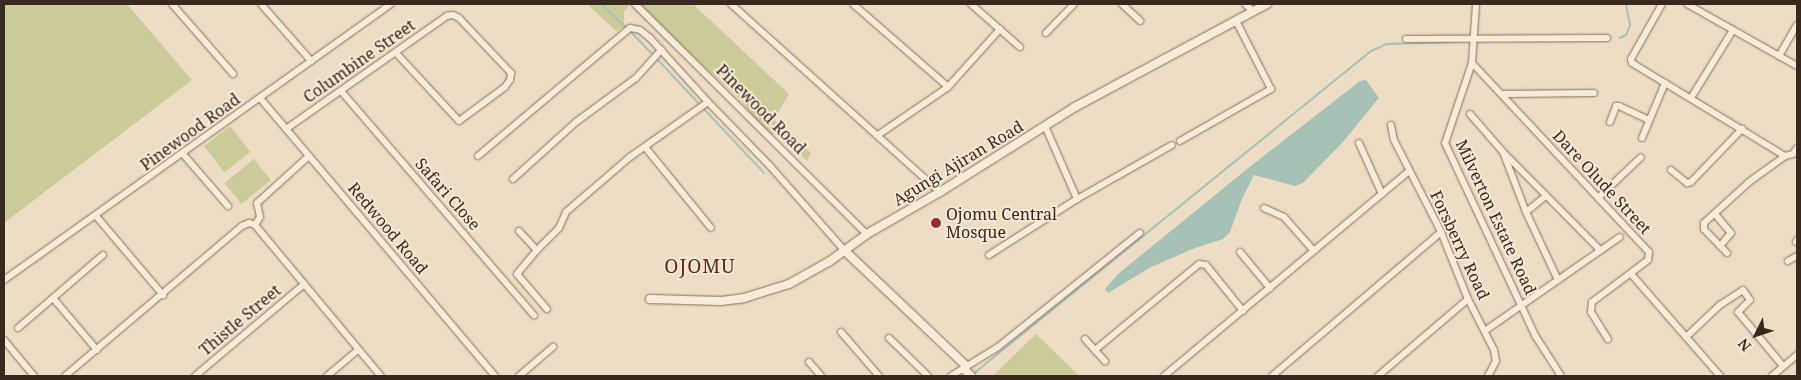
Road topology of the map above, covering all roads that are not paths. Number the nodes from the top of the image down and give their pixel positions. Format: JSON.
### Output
{"nodes":[{"id":1,"x":172,"y":4,"type":"edge"},
{"id":2,"x":261,"y":4,"type":"edge"},
{"id":3,"x":391,"y":4,"type":"edge"},
{"id":4,"x":635,"y":4,"type":"edge"},
{"id":5,"x":731,"y":4,"type":"edge"},
{"id":6,"x":853,"y":4,"type":"edge"},
{"id":7,"x":971,"y":4,"type":"edge"},
{"id":8,"x":1074,"y":4,"type":"edge"},
{"id":9,"x":1122,"y":4,"type":"edge"},
{"id":10,"x":1245,"y":4,"type":"edge"},
{"id":11,"x":1267,"y":4,"type":"edge"},
{"id":12,"x":1476,"y":4,"type":"edge"},
{"id":13,"x":1662,"y":4,"type":"edge"},
{"id":14,"x":1687,"y":4,"type":"edge"},
{"id":15,"x":1253,"y":11,"type":"junction"},
{"id":16,"x":1140,"y":21,"type":"dead end"},
{"id":17,"x":1236,"y":21,"type":"junction"},
{"id":18,"x":1797,"y":25,"type":"edge"},
{"id":19,"x":1000,"y":29,"type":"junction"},
{"id":20,"x":1733,"y":30,"type":"junction"},
{"id":21,"x":1046,"y":33,"type":"dead end"},
{"id":22,"x":1474,"y":37,"type":"junction"},
{"id":23,"x":1607,"y":38,"type":"dead end"},
{"id":24,"x":1406,"y":39,"type":"dead end"},
{"id":25,"x":1020,"y":47,"type":"dead end"},
{"id":26,"x":396,"y":53,"type":"junction"},
{"id":27,"x":657,"y":55,"type":"junction"},
{"id":28,"x":1779,"y":56,"type":"junction"},
{"id":29,"x":311,"y":61,"type":"junction"},
{"id":30,"x":1472,"y":63,"type":"junction"},
{"id":31,"x":1797,"y":66,"type":"edge"},
{"id":32,"x":234,"y":74,"type":"dead end"},
{"id":33,"x":1664,"y":83,"type":"junction"},
{"id":34,"x":948,"y":87,"type":"junction"},
{"id":35,"x":341,"y":91,"type":"junction"},
{"id":36,"x":1594,"y":92,"type":"dead end"},
{"id":37,"x":1502,"y":94,"type":"junction"},
{"id":38,"x":260,"y":98,"type":"junction"},
{"id":39,"x":1691,"y":98,"type":"junction"},
{"id":40,"x":708,"y":102,"type":"junction"},
{"id":41,"x":1470,"y":114,"type":"dead end"},
{"id":42,"x":1649,"y":120,"type":"junction"},
{"id":43,"x":1610,"y":122,"type":"dead end"},
{"id":44,"x":1391,"y":125,"type":"dead end"},
{"id":45,"x":1045,"y":126,"type":"junction"},
{"id":46,"x":286,"y":129,"type":"junction"},
{"id":47,"x":1742,"y":129,"type":"junction"},
{"id":48,"x":878,"y":135,"type":"junction"},
{"id":49,"x":1642,"y":138,"type":"dead end"},
{"id":50,"x":1180,"y":141,"type":"dead end"},
{"id":51,"x":1359,"y":143,"type":"dead end"},
{"id":52,"x":1172,"y":145,"type":"dead end"},
{"id":53,"x":645,"y":147,"type":"junction"},
{"id":54,"x":1797,"y":148,"type":"edge"},
{"id":55,"x":1503,"y":152,"type":"junction"},
{"id":56,"x":183,"y":154,"type":"junction"},
{"id":57,"x":309,"y":156,"type":"junction"},
{"id":58,"x":478,"y":156,"type":"dead end"},
{"id":59,"x":1786,"y":156,"type":"junction"},
{"id":60,"x":1641,"y":157,"type":"dead end"},
{"id":61,"x":1671,"y":170,"type":"dead end"},
{"id":62,"x":1409,"y":171,"type":"junction"},
{"id":63,"x":513,"y":180,"type":"dead end"},
{"id":64,"x":940,"y":192,"type":"junction"},
{"id":65,"x":1382,"y":194,"type":"junction"},
{"id":66,"x":1546,"y":196,"type":"junction"},
{"id":67,"x":1077,"y":198,"type":"junction"},
{"id":68,"x":1598,"y":198,"type":"junction"},
{"id":69,"x":228,"y":206,"type":"dead end"},
{"id":70,"x":1264,"y":208,"type":"dead end"},
{"id":71,"x":1526,"y":212,"type":"junction"},
{"id":72,"x":1715,"y":214,"type":"junction"},
{"id":73,"x":96,"y":216,"type":"junction"},
{"id":74,"x":255,"y":225,"type":"junction"},
{"id":75,"x":711,"y":228,"type":"dead end"},
{"id":76,"x":519,"y":231,"type":"dead end"},
{"id":77,"x":1441,"y":232,"type":"junction"},
{"id":78,"x":1140,"y":233,"type":"dead end"},
{"id":79,"x":867,"y":234,"type":"junction"},
{"id":80,"x":1620,"y":237,"type":"dead end"},
{"id":81,"x":1720,"y":246,"type":"junction"},
{"id":82,"x":537,"y":250,"type":"junction"},
{"id":83,"x":845,"y":250,"type":"junction"},
{"id":84,"x":1314,"y":251,"type":"junction"},
{"id":85,"x":1601,"y":251,"type":"junction"},
{"id":86,"x":1240,"y":252,"type":"dead end"},
{"id":87,"x":1727,"y":253,"type":"dead end"},
{"id":88,"x":103,"y":255,"type":"dead end"},
{"id":89,"x":989,"y":255,"type":"dead end"},
{"id":90,"x":1797,"y":256,"type":"edge"},
{"id":91,"x":1788,"y":261,"type":"dead end"},
{"id":92,"x":1632,"y":275,"type":"junction"},
{"id":93,"x":4,"y":280,"type":"edge"},
{"id":94,"x":1558,"y":280,"type":"junction"},
{"id":95,"x":303,"y":285,"type":"junction"},
{"id":96,"x":1270,"y":288,"type":"junction"},
{"id":97,"x":163,"y":295,"type":"junction"},
{"id":98,"x":53,"y":298,"type":"junction"},
{"id":99,"x":650,"y":299,"type":"dead end"},
{"id":100,"x":1468,"y":299,"type":"junction"},
{"id":101,"x":1522,"y":305,"type":"junction"},
{"id":102,"x":546,"y":309,"type":"dead end"},
{"id":103,"x":1243,"y":311,"type":"junction"},
{"id":104,"x":534,"y":315,"type":"dead end"},
{"id":105,"x":18,"y":328,"type":"dead end"},
{"id":106,"x":1486,"y":330,"type":"junction"},
{"id":107,"x":840,"y":332,"type":"dead end"},
{"id":108,"x":1686,"y":337,"type":"junction"},
{"id":109,"x":889,"y":338,"type":"dead end"},
{"id":110,"x":1085,"y":338,"type":"dead end"},
{"id":111,"x":1608,"y":339,"type":"dead end"},
{"id":112,"x":4,"y":340,"type":"edge"},
{"id":113,"x":552,"y":347,"type":"dead end"},
{"id":114,"x":97,"y":350,"type":"junction"},
{"id":115,"x":358,"y":350,"type":"junction"},
{"id":116,"x":1095,"y":350,"type":"junction"},
{"id":117,"x":1797,"y":355,"type":"edge"},
{"id":118,"x":1105,"y":361,"type":"dead end"},
{"id":119,"x":809,"y":362,"type":"dead end"},
{"id":120,"x":1783,"y":366,"type":"junction"},
{"id":121,"x":967,"y":371,"type":"edge"},
{"id":122,"x":34,"y":376,"type":"edge"},
{"id":123,"x":65,"y":376,"type":"edge"},
{"id":124,"x":195,"y":376,"type":"edge"},
{"id":125,"x":327,"y":376,"type":"edge"},
{"id":126,"x":381,"y":376,"type":"edge"},
{"id":127,"x":495,"y":376,"type":"edge"},
{"id":128,"x":519,"y":376,"type":"edge"},
{"id":129,"x":821,"y":376,"type":"edge"},
{"id":130,"x":879,"y":376,"type":"edge"},
{"id":131,"x":928,"y":376,"type":"edge"},
{"id":132,"x":952,"y":376,"type":"edge"},
{"id":133,"x":1164,"y":376,"type":"edge"},
{"id":134,"x":1272,"y":376,"type":"edge"},
{"id":135,"x":1378,"y":376,"type":"edge"},
{"id":136,"x":1488,"y":376,"type":"edge"},
{"id":137,"x":1561,"y":376,"type":"edge"},
{"id":138,"x":1720,"y":376,"type":"edge"},
{"id":139,"x":1772,"y":376,"type":"edge"}],
"edges":[{"from":1,"to":32,"type":"street"},
{"from":2,"to":29,"type":"street"},
{"from":3,"to":29,"type":"street","name":"Pinewood Road"},
{"from":4,"to":79,"type":"street","name":"Pinewood Road"},
{"from":5,"to":48,"type":"street"},
{"from":6,"to":34,"type":"street"},
{"from":7,"to":19,"type":"street"},
{"from":8,"to":21,"type":"street"},
{"from":9,"to":16,"type":"street"},
{"from":10,"to":15,"type":"street"},
{"from":11,"to":15,"type":"street","name":"Agungi Ajiran Road"},
{"from":12,"to":22,"type":"street","name":"Milverton Estate Road"},
{"from":13,"to":33,"type":"street"},
{"from":14,"to":20,"type":"street"},
{"from":15,"to":17,"type":"street","name":"Agungi Ajiran Road"},
{"from":17,"to":45,"type":"street","name":"Agungi Ajiran Road"},
{"from":17,"to":50,"type":"street"},
{"from":18,"to":28,"type":"street"},
{"from":19,"to":25,"type":"street"},
{"from":19,"to":34,"type":"street"},
{"from":20,"to":28,"type":"street"},
{"from":20,"to":39,"type":"street"},
{"from":22,"to":23,"type":"street"},
{"from":22,"to":24,"type":"street"},
{"from":22,"to":30,"type":"street","name":"Milverton Estate Road"},
{"from":26,"to":26,"type":"street","name":"Columbine Street"},
{"from":26,"to":35,"type":"street","name":"Columbine Street"},
{"from":27,"to":40,"type":"street"},
{"from":27,"to":58,"type":"street"},
{"from":27,"to":63,"type":"street"},
{"from":28,"to":31,"type":"street"},
{"from":29,"to":38,"type":"street","name":"Pinewood Road"},
{"from":30,"to":37,"type":"street","name":"Dare Olude Street"},
{"from":30,"to":101,"type":"street","name":"Milverton Estate Road"},
{"from":33,"to":39,"type":"street"},
{"from":33,"to":42,"type":"street"},
{"from":34,"to":48,"type":"street"},
{"from":35,"to":46,"type":"street","name":"Columbine Street"},
{"from":35,"to":104,"type":"street","name":"Safari Close"},
{"from":36,"to":37,"type":"street"},
{"from":37,"to":68,"type":"street","name":"Dare Olude Street"},
{"from":38,"to":46,"type":"street","name":"Redwood Road"},
{"from":38,"to":56,"type":"street","name":"Pinewood Road"},
{"from":39,"to":47,"type":"street"},
{"from":40,"to":53,"type":"street"},
{"from":40,"to":83,"type":"street"},
{"from":41,"to":55,"type":"street"},
{"from":42,"to":43,"type":"street"},
{"from":42,"to":49,"type":"street"},
{"from":44,"to":62,"type":"street","name":"Forsberry Road"},
{"from":45,"to":64,"type":"street","name":"Agungi Ajiran Road"},
{"from":45,"to":67,"type":"street"},
{"from":46,"to":57,"type":"street","name":"Redwood Road"},
{"from":47,"to":59,"type":"street"},
{"from":47,"to":61,"type":"street"},
{"from":48,"to":64,"type":"street"},
{"from":51,"to":65,"type":"street"},
{"from":52,"to":67,"type":"street"},
{"from":53,"to":75,"type":"street"},
{"from":53,"to":82,"type":"street"},
{"from":54,"to":59,"type":"street"},
{"from":55,"to":66,"type":"street"},
{"from":55,"to":71,"type":"street"},
{"from":56,"to":69,"type":"street"},
{"from":56,"to":73,"type":"street","name":"Pinewood Road"},
{"from":57,"to":74,"type":"street"},
{"from":57,"to":127,"type":"street","name":"Redwood Road"},
{"from":59,"to":72,"type":"street"},
{"from":60,"to":68,"type":"street"},
{"from":62,"to":65,"type":"street"},
{"from":62,"to":77,"type":"street","name":"Forsberry Road"},
{"from":64,"to":79,"type":"street","name":"Agungi Ajiran Road"},
{"from":65,"to":84,"type":"street"},
{"from":66,"to":71,"type":"street"},
{"from":66,"to":85,"type":"street"},
{"from":67,"to":89,"type":"street"},
{"from":68,"to":92,"type":"street","name":"Dare Olude Street"},
{"from":70,"to":84,"type":"street"},
{"from":71,"to":94,"type":"street"},
{"from":72,"to":81,"type":"street"},
{"from":72,"to":81,"type":"street"},
{"from":73,"to":93,"type":"street","name":"Pinewood Road"},
{"from":73,"to":97,"type":"street"},
{"from":74,"to":95,"type":"street"},
{"from":74,"to":97,"type":"street"},
{"from":76,"to":82,"type":"street"},
{"from":77,"to":100,"type":"street","name":"Forsberry Road"},
{"from":77,"to":134,"type":"street"},
{"from":78,"to":121,"type":"street"},
{"from":79,"to":83,"type":"street","name":"Agungi Ajiran Road"},
{"from":80,"to":85,"type":"street"},
{"from":81,"to":87,"type":"street"},
{"from":82,"to":102,"type":"street"},
{"from":83,"to":99,"type":"street","name":"Agungi Ajiran Road"},
{"from":83,"to":121,"type":"street"},
{"from":84,"to":96,"type":"street"},
{"from":85,"to":94,"type":"street"},
{"from":86,"to":96,"type":"street"},
{"from":88,"to":98,"type":"street"},
{"from":90,"to":91,"type":"street"},
{"from":92,"to":108,"type":"street"},
{"from":92,"to":111,"type":"street","name":"Dare Olude Street"},
{"from":94,"to":101,"type":"street"},
{"from":95,"to":115,"type":"street"},
{"from":95,"to":124,"type":"street","name":"Thistle Street"},
{"from":96,"to":103,"type":"street"},
{"from":97,"to":114,"type":"street"},
{"from":98,"to":105,"type":"street"},
{"from":98,"to":114,"type":"street"},
{"from":100,"to":106,"type":"street","name":"Forsberry Road"},
{"from":100,"to":135,"type":"street"},
{"from":101,"to":106,"type":"street"},
{"from":101,"to":137,"type":"street","name":"Milverton Estate Road"},
{"from":103,"to":116,"type":"street"},
{"from":103,"to":133,"type":"street"},
{"from":106,"to":136,"type":"street","name":"Forsberry Road"},
{"from":107,"to":130,"type":"street"},
{"from":108,"to":120,"type":"street"},
{"from":108,"to":138,"type":"street"},
{"from":109,"to":131,"type":"street"},
{"from":110,"to":116,"type":"street"},
{"from":112,"to":122,"type":"street"},
{"from":113,"to":128,"type":"street"},
{"from":114,"to":123,"type":"street"},
{"from":115,"to":125,"type":"street"},
{"from":115,"to":126,"type":"street"},
{"from":116,"to":118,"type":"street"},
{"from":117,"to":120,"type":"street"},
{"from":119,"to":129,"type":"street"},
{"from":120,"to":139,"type":"street"},
{"from":121,"to":132,"type":"street"}]}
